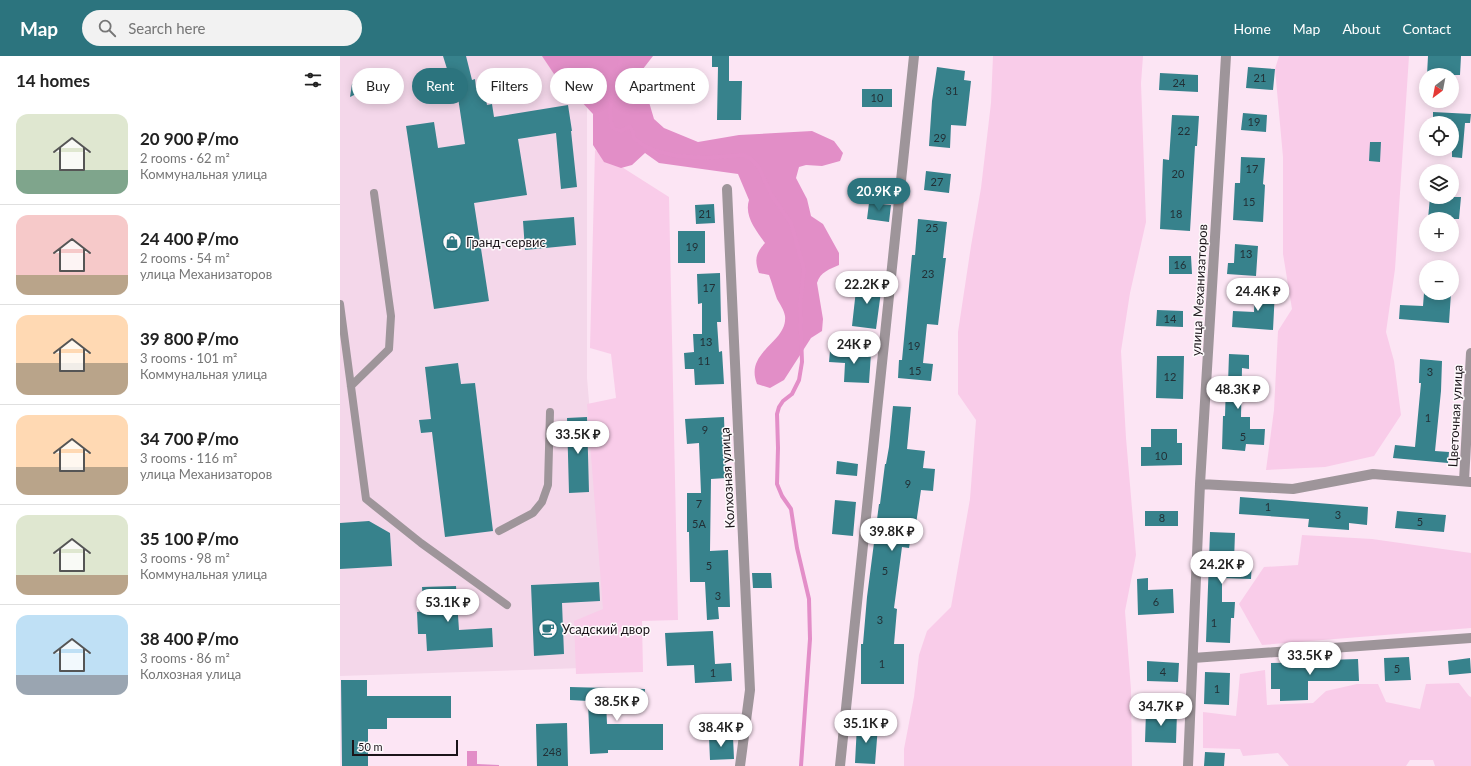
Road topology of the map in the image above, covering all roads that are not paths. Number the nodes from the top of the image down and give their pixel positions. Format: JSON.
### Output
{"nodes":[{"id":1,"x":914,"y":56,"type":"edge"},
{"id":2,"x":1226,"y":56,"type":"edge"},
{"id":3,"x":727,"y":189,"type":"dead end"},
{"id":4,"x":374,"y":193,"type":"dead end"},
{"id":5,"x":340,"y":304,"type":"edge"},
{"id":6,"x":343,"y":345,"type":"edge"},
{"id":7,"x":1471,"y":353,"type":"edge"},
{"id":8,"x":351,"y":386,"type":"junction"},
{"id":9,"x":550,"y":412,"type":"dead end"},
{"id":10,"x":1468,"y":481,"type":"edge"},
{"id":11,"x":1200,"y":484,"type":"junction"},
{"id":12,"x":499,"y":532,"type":"dead end"},
{"id":13,"x":507,"y":605,"type":"dead end"},
{"id":14,"x":1471,"y":638,"type":"edge"},
{"id":15,"x":1193,"y":658,"type":"junction"},
{"id":16,"x":740,"y":766,"type":"edge"},
{"id":17,"x":840,"y":766,"type":"edge"},
{"id":18,"x":1188,"y":766,"type":"edge"}],
"edges":[{"from":1,"to":17,"type":"street"},
{"from":2,"to":11,"type":"street","name":"улица Механизаторов"},
{"from":3,"to":16,"type":"street","name":"Колхозная улица"},
{"from":4,"to":8,"type":"lane"},
{"from":5,"to":6,"type":"lane"},
{"from":6,"to":8,"type":"lane"},
{"from":7,"to":10,"type":"street","name":"Цветочная улица"},
{"from":8,"to":13,"type":"lane"},
{"from":9,"to":12,"type":"lane"},
{"from":10,"to":11,"type":"street"},
{"from":11,"to":15,"type":"street","name":"улица Механизаторов"},
{"from":14,"to":15,"type":"street"},
{"from":15,"to":18,"type":"street","name":"улица Механизаторов"}]}
